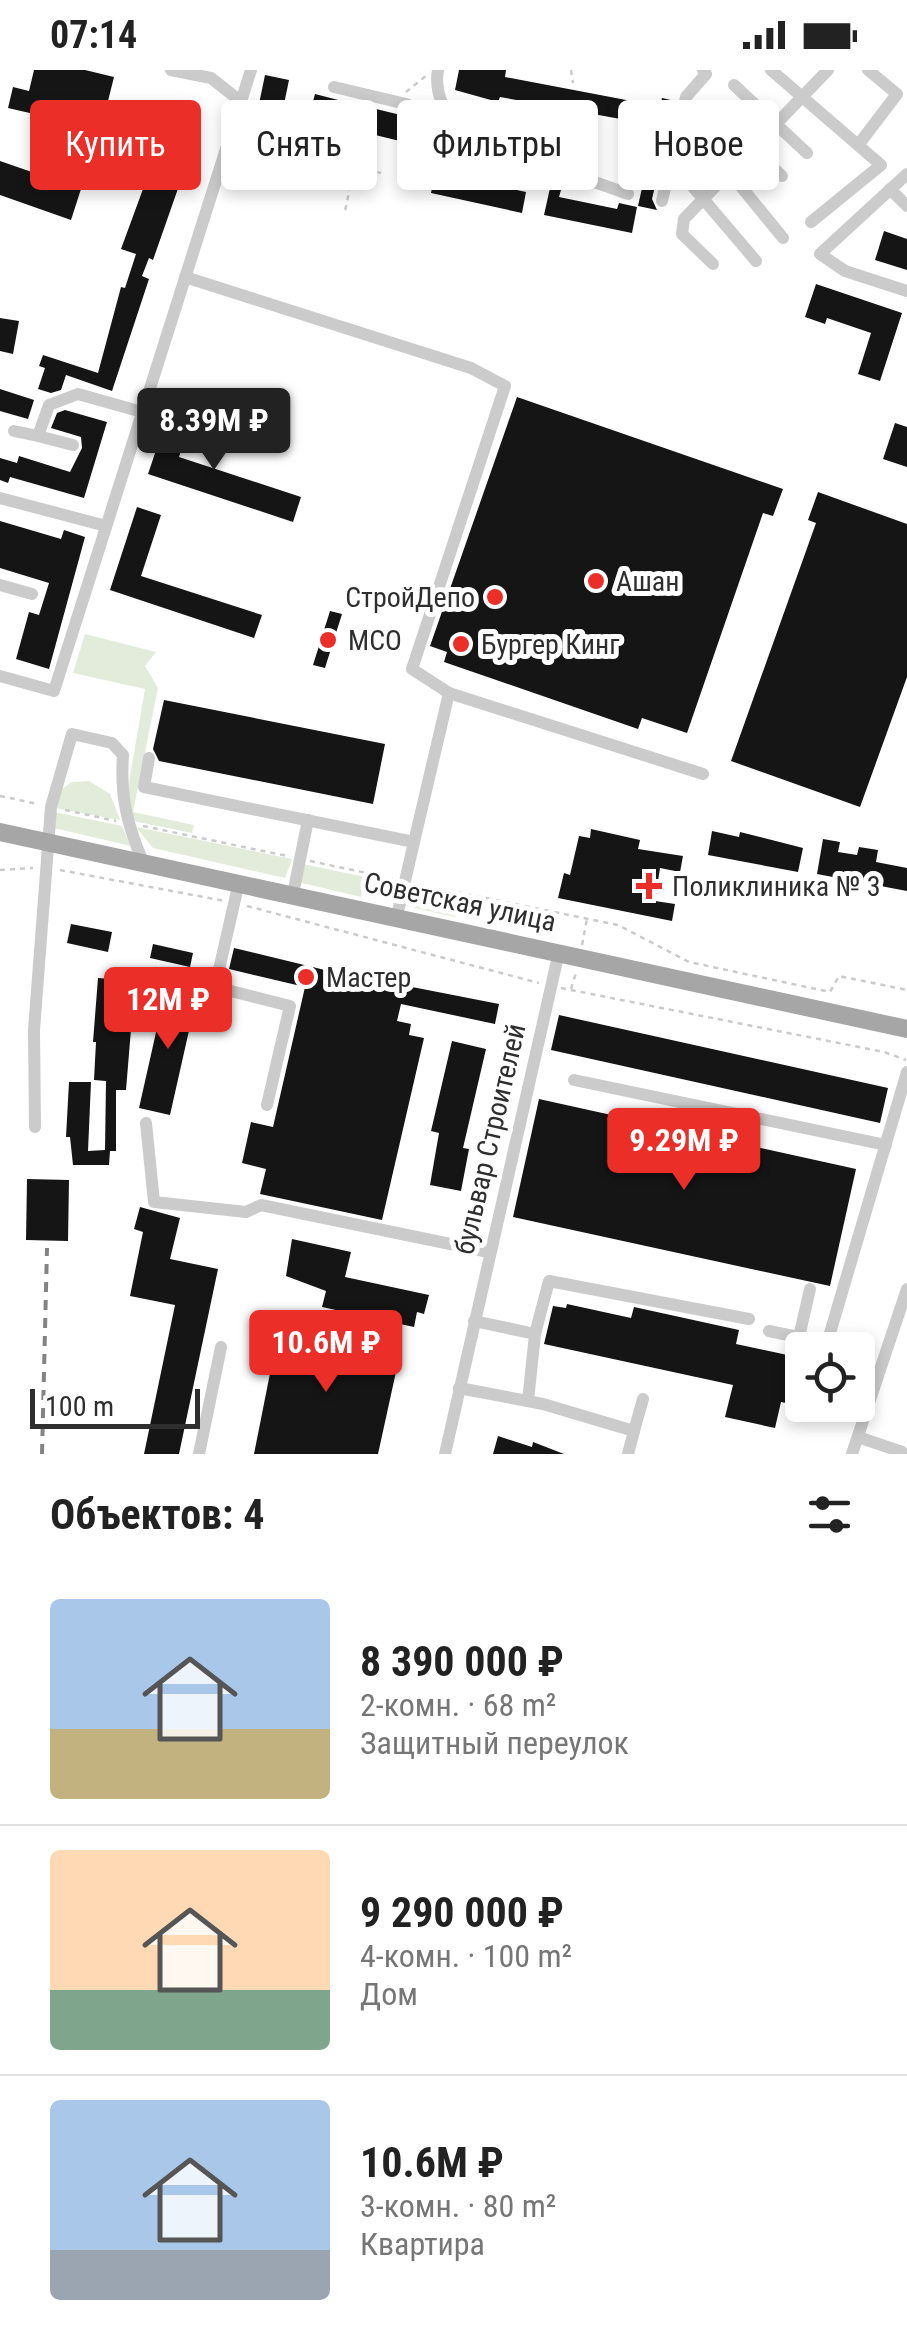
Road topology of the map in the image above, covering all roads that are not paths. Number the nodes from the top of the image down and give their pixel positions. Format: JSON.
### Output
{"nodes":[{"id":1,"x":171,"y":70,"type":"edge"},
{"id":2,"x":251,"y":70,"type":"edge"},
{"id":3,"x":434,"y":70,"type":"edge"},
{"id":4,"x":771,"y":70,"type":"edge"},
{"id":5,"x":828,"y":70,"type":"edge"},
{"id":6,"x":868,"y":70,"type":"edge"},
{"id":7,"x":706,"y":71,"type":"edge"},
{"id":8,"x":734,"y":85,"type":"dead end"},
{"id":9,"x":334,"y":88,"type":"dead end"},
{"id":10,"x":802,"y":98,"type":"junction"},
{"id":11,"x":239,"y":100,"type":"joint"},
{"id":12,"x":440,"y":100,"type":"edge"},
{"id":13,"x":750,"y":100,"type":"edge"},
{"id":14,"x":397,"y":104,"type":"edge"},
{"id":15,"x":779,"y":121,"type":"edge"},
{"id":16,"x":779,"y":127,"type":"edge"},
{"id":17,"x":859,"y":144,"type":"junction"},
{"id":18,"x":807,"y":152,"type":"dead end"},
{"id":19,"x":221,"y":156,"type":"edge"},
{"id":20,"x":779,"y":173,"type":"edge"},
{"id":21,"x":907,"y":174,"type":"edge"},
{"id":22,"x":782,"y":176,"type":"dead end"},
{"id":23,"x":598,"y":182,"type":"edge"},
{"id":24,"x":890,"y":189,"type":"junction"},
{"id":25,"x":697,"y":190,"type":"edge"},
{"id":26,"x":712,"y":190,"type":"edge"},
{"id":27,"x":744,"y":190,"type":"edge"},
{"id":28,"x":628,"y":194,"type":"dead end"},
{"id":29,"x":704,"y":198,"type":"junction"},
{"id":30,"x":662,"y":201,"type":"dead end"},
{"id":31,"x":907,"y":206,"type":"edge"},
{"id":32,"x":811,"y":222,"type":"dead end"},
{"id":33,"x":783,"y":238,"type":"dead end"},
{"id":34,"x":756,"y":261,"type":"dead end"},
{"id":35,"x":713,"y":264,"type":"dead end"},
{"id":36,"x":184,"y":277,"type":"junction"},
{"id":37,"x":907,"y":291,"type":"edge"},
{"id":38,"x":142,"y":412,"type":"junction"},
{"id":39,"x":14,"y":430,"type":"dead end"},
{"id":40,"x":38,"y":436,"type":"junction"},
{"id":41,"x":73,"y":446,"type":"dead end"},
{"id":42,"x":0,"y":498,"type":"edge"},
{"id":43,"x":106,"y":526,"type":"junction"},
{"id":44,"x":0,"y":585,"type":"edge"},
{"id":45,"x":32,"y":594,"type":"dead end"},
{"id":46,"x":0,"y":676,"type":"edge"},
{"id":47,"x":449,"y":693,"type":"junction"},
{"id":48,"x":149,"y":758,"type":"dead end"},
{"id":49,"x":702,"y":774,"type":"dead end"},
{"id":50,"x":308,"y":820,"type":"junction"},
{"id":51,"x":0,"y":832,"type":"edge"},
{"id":52,"x":52,"y":842,"type":"junction"},
{"id":53,"x":414,"y":842,"type":"junction"},
{"id":54,"x":143,"y":862,"type":"junction"},
{"id":55,"x":239,"y":882,"type":"junction"},
{"id":56,"x":293,"y":894,"type":"junction"},
{"id":57,"x":397,"y":916,"type":"junction"},
{"id":58,"x":559,"y":952,"type":"junction"},
{"id":59,"x":907,"y":1028,"type":"edge"},
{"id":60,"x":907,"y":1072,"type":"edge"},
{"id":61,"x":574,"y":1080,"type":"dead end"},
{"id":62,"x":267,"y":1105,"type":"dead end"},
{"id":63,"x":146,"y":1123,"type":"dead end"},
{"id":64,"x":35,"y":1127,"type":"dead end"},
{"id":65,"x":886,"y":1146,"type":"junction"},
{"id":66,"x":489,"y":1252,"type":"junction"},
{"id":67,"x":907,"y":1289,"type":"edge"},
{"id":68,"x":810,"y":1290,"type":"dead end"},
{"id":69,"x":749,"y":1319,"type":"dead end"},
{"id":70,"x":474,"y":1321,"type":"junction"},
{"id":71,"x":770,"y":1331,"type":"dead end"},
{"id":72,"x":800,"y":1332,"type":"edge"},
{"id":73,"x":830,"y":1332,"type":"edge"},
{"id":74,"x":536,"y":1334,"type":"junction"},
{"id":75,"x":785,"y":1334,"type":"edge"},
{"id":76,"x":222,"y":1347,"type":"dead end"},
{"id":77,"x":459,"y":1388,"type":"junction"},
{"id":78,"x":642,"y":1399,"type":"dead end"},
{"id":79,"x":528,"y":1401,"type":"junction"},
{"id":80,"x":634,"y":1431,"type":"junction"},
{"id":81,"x":858,"y":1437,"type":"junction"},
{"id":82,"x":907,"y":1437,"type":"edge"},
{"id":83,"x":902,"y":1453,"type":"edge"},
{"id":84,"x":199,"y":1454,"type":"edge"},
{"id":85,"x":444,"y":1454,"type":"edge"},
{"id":86,"x":628,"y":1454,"type":"edge"},
{"id":87,"x":852,"y":1454,"type":"edge"}],
"edges":[{"from":1,"to":11,"type":"street"},
{"from":2,"to":11,"type":"street"},
{"from":3,"to":12,"type":"street"},
{"from":4,"to":10,"type":"street"},
{"from":5,"to":10,"type":"street"},
{"from":6,"to":17,"type":"street"},
{"from":7,"to":30,"type":"street"},
{"from":8,"to":13,"type":"street"},
{"from":9,"to":14,"type":"street"},
{"from":10,"to":15,"type":"street"},
{"from":10,"to":17,"type":"street"},
{"from":16,"to":18,"type":"street"},
{"from":17,"to":32,"type":"street"},
{"from":19,"to":36,"type":"street"},
{"from":20,"to":22,"type":"street"},
{"from":21,"to":24,"type":"street"},
{"from":23,"to":28,"type":"street"},
{"from":24,"to":31,"type":"street"},
{"from":24,"to":37,"type":"street"},
{"from":25,"to":29,"type":"street"},
{"from":26,"to":29,"type":"street"},
{"from":27,"to":33,"type":"street"},
{"from":29,"to":34,"type":"street"},
{"from":29,"to":35,"type":"street"},
{"from":36,"to":38,"type":"street"},
{"from":36,"to":47,"type":"street"},
{"from":38,"to":40,"type":"street"},
{"from":38,"to":43,"type":"street"},
{"from":39,"to":40,"type":"street"},
{"from":40,"to":41,"type":"street"},
{"from":42,"to":43,"type":"street"},
{"from":43,"to":46,"type":"street"},
{"from":44,"to":45,"type":"street"},
{"from":47,"to":49,"type":"street"},
{"from":47,"to":53,"type":"street"},
{"from":48,"to":50,"type":"street"},
{"from":50,"to":53,"type":"street"},
{"from":50,"to":56,"type":"street"},
{"from":51,"to":52,"type":"main road","name":"Советская улица"},
{"from":52,"to":54,"type":"main road","name":"Советская улица"},
{"from":52,"to":54,"type":"street"},
{"from":52,"to":64,"type":"street"},
{"from":53,"to":57,"type":"street"},
{"from":54,"to":55,"type":"main road","name":"Советская улица"},
{"from":55,"to":56,"type":"main road","name":"Советская улица"},
{"from":55,"to":62,"type":"street"},
{"from":56,"to":57,"type":"main road","name":"Советская улица"},
{"from":57,"to":58,"type":"main road","name":"Советская улица"},
{"from":58,"to":59,"type":"main road","name":"Советская улица"},
{"from":58,"to":66,"type":"street","name":"бульвар Строителей"},
{"from":60,"to":65,"type":"street"},
{"from":61,"to":65,"type":"street"},
{"from":63,"to":66,"type":"street"},
{"from":65,"to":73,"type":"street"},
{"from":66,"to":70,"type":"street","name":"бульвар Строителей"},
{"from":67,"to":81,"type":"street"},
{"from":68,"to":72,"type":"street"},
{"from":69,"to":74,"type":"street"},
{"from":70,"to":74,"type":"street"},
{"from":70,"to":77,"type":"street","name":"бульвар Строителей"},
{"from":71,"to":75,"type":"street"},
{"from":74,"to":79,"type":"street"},
{"from":76,"to":84,"type":"street"},
{"from":77,"to":79,"type":"street"},
{"from":77,"to":85,"type":"street","name":"бульвар Строителей"},
{"from":78,"to":80,"type":"street"},
{"from":79,"to":80,"type":"street"},
{"from":80,"to":86,"type":"street"},
{"from":81,"to":83,"type":"street"},
{"from":81,"to":87,"type":"street"},
{"from":82,"to":83,"type":"street"}]}
